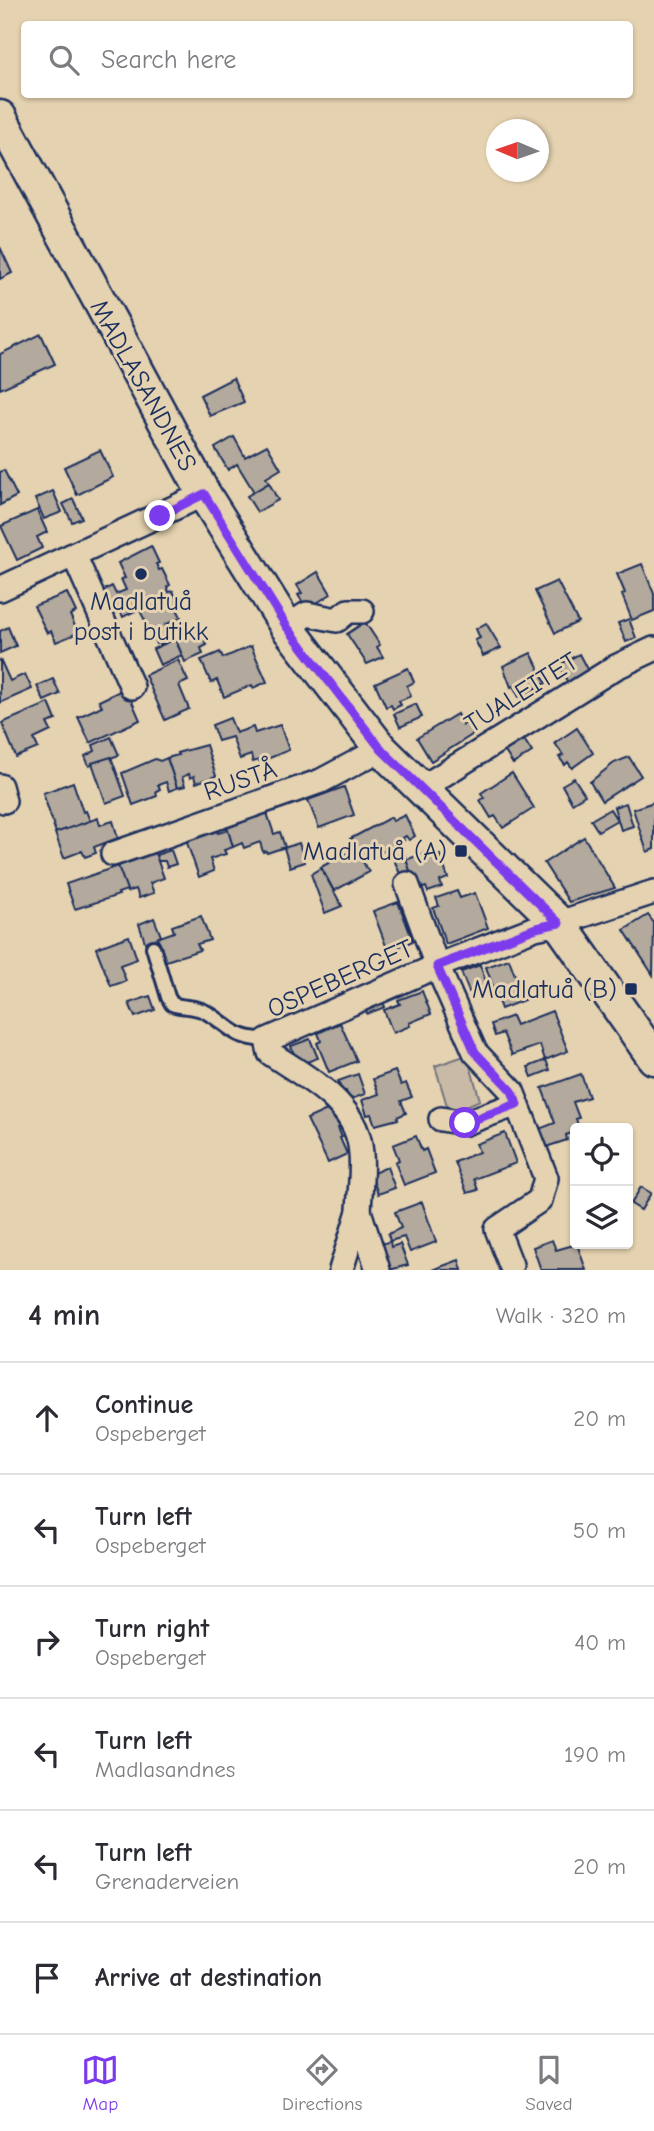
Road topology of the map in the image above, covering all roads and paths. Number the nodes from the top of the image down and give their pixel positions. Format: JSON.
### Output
{"nodes":[{"id":1,"x":0,"y":117,"type":"edge"},
{"id":2,"x":204,"y":494,"type":"junction"},
{"id":3,"x":74,"y":555,"type":"junction"},
{"id":4,"x":0,"y":589,"type":"edge"},
{"id":5,"x":362,"y":611,"type":"dead end"},
{"id":6,"x":287,"y":627,"type":"junction"},
{"id":7,"x":654,"y":649,"type":"edge"},
{"id":8,"x":132,"y":687,"type":"dead end"},
{"id":9,"x":381,"y":749,"type":"junction"},
{"id":10,"x":420,"y":789,"type":"junction"},
{"id":11,"x":113,"y":854,"type":"dead end"},
{"id":12,"x":407,"y":884,"type":"dead end"},
{"id":13,"x":654,"y":892,"type":"edge"},
{"id":14,"x":559,"y":923,"type":"junction"},
{"id":15,"x":153,"y":947,"type":"dead end"},
{"id":16,"x":437,"y":966,"type":"junction"},
{"id":17,"x":267,"y":1040,"type":"junction"},
{"id":18,"x":654,"y":1058,"type":"edge"},
{"id":19,"x":517,"y":1104,"type":"junction"},
{"id":20,"x":441,"y":1119,"type":"dead end"},
{"id":21,"x":359,"y":1211,"type":"junction"},
{"id":22,"x":511,"y":1265,"type":"dead end"},
{"id":23,"x":341,"y":1270,"type":"edge"},
{"id":24,"x":378,"y":1270,"type":"edge"}],
"edges":[{"from":1,"to":2,"type":"street","name":"MADLASANDNES"},
{"from":2,"to":3,"type":"street"},
{"from":2,"to":6,"type":"street","name":"MADLASANDNES"},
{"from":3,"to":4,"type":"street"},
{"from":3,"to":8,"type":"street"},
{"from":5,"to":6,"type":"street"},
{"from":6,"to":9,"type":"street","name":"MADLASANDNES"},
{"from":7,"to":10,"type":"street","name":"TUALEITET"},
{"from":9,"to":10,"type":"street","name":"MADLASANDNES"},
{"from":9,"to":11,"type":"street","name":"RUSTÅ"},
{"from":10,"to":14,"type":"street","name":"MADLASANDNES"},
{"from":12,"to":16,"type":"street","name":"OSPEBERGET"},
{"from":13,"to":14,"type":"street","name":"OSPEBERGET"},
{"from":14,"to":16,"type":"street","name":"OSPEBERGET"},
{"from":14,"to":18,"type":"street","name":"MADLASANDNES"},
{"from":15,"to":17,"type":"lane"},
{"from":16,"to":17,"type":"street","name":"OSPEBERGET"},
{"from":16,"to":19,"type":"street","name":"OSPEBERGET"},
{"from":17,"to":21,"type":"street","name":"OSPEBERGET"},
{"from":19,"to":20,"type":"street"},
{"from":19,"to":22,"type":"street","name":"OSPEBERGET"},
{"from":21,"to":23,"type":"street","name":"OSPEBERGET"},
{"from":21,"to":24,"type":"street","name":"OSPEBERGET"}]}
